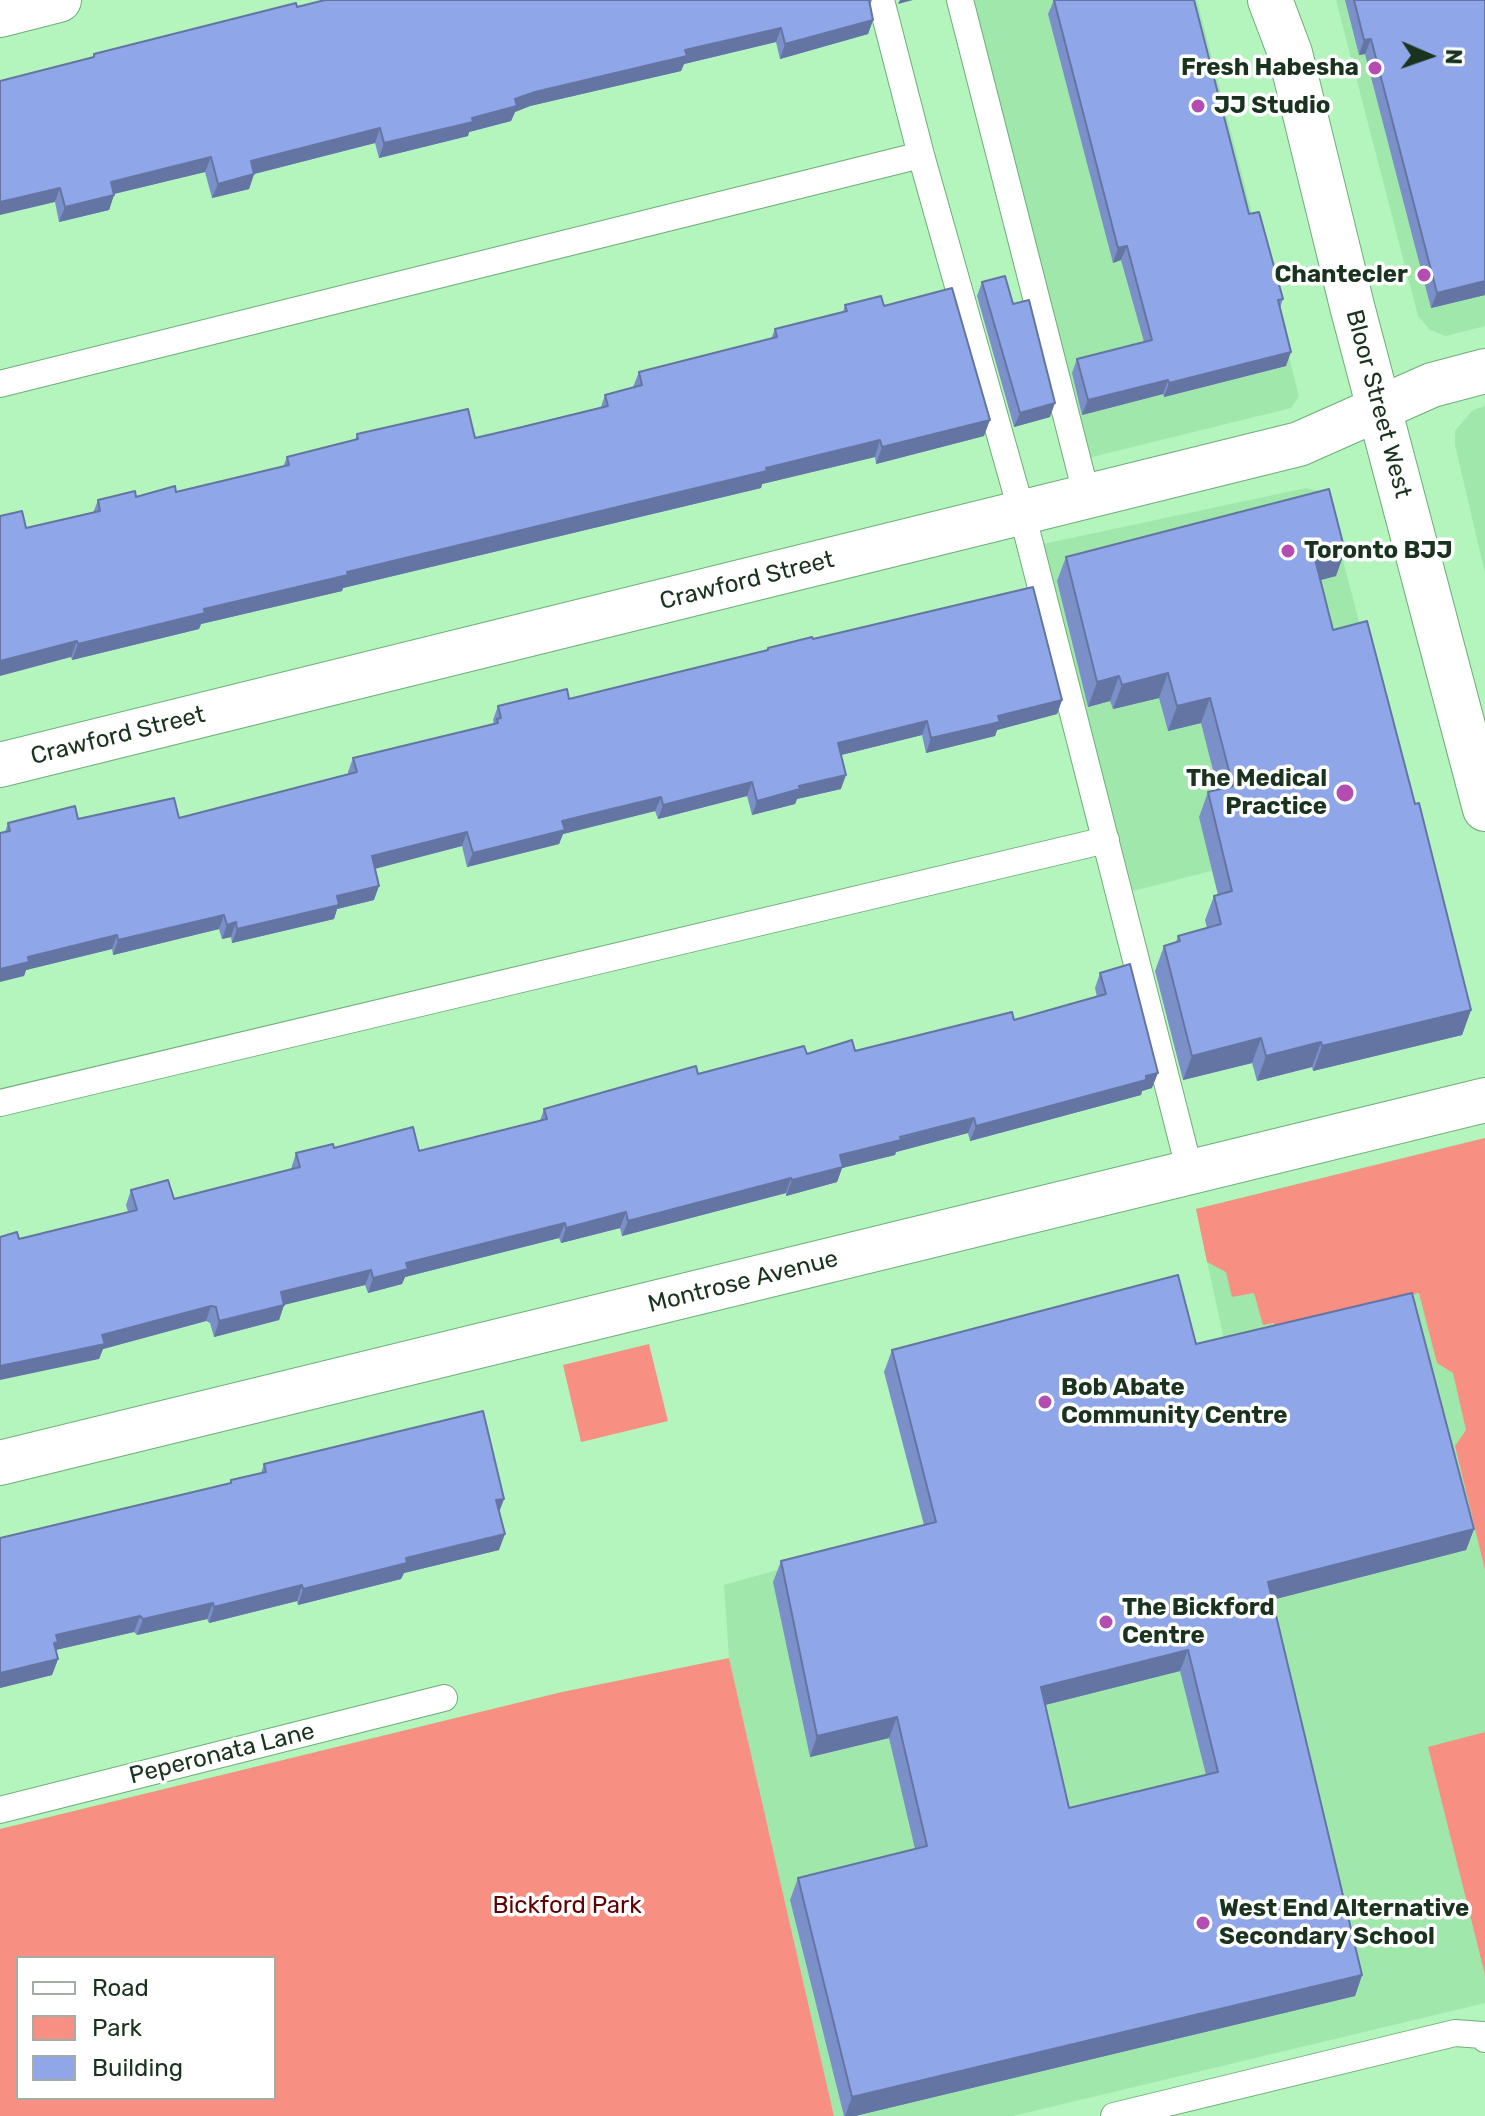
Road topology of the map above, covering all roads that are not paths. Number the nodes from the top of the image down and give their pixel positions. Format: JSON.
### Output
{"nodes":[{"id":1,"x":59,"y":0,"type":"edge"},
{"id":2,"x":881,"y":0,"type":"edge"},
{"id":3,"x":960,"y":0,"type":"edge"},
{"id":4,"x":1270,"y":0,"type":"edge"},
{"id":5,"x":0,"y":15,"type":"edge"},
{"id":6,"x":921,"y":155,"type":"junction"},
{"id":7,"x":1485,"y":371,"type":"edge"},
{"id":8,"x":0,"y":384,"type":"edge"},
{"id":9,"x":1379,"y":408,"type":"junction"},
{"id":10,"x":1087,"y":497,"type":"junction"},
{"id":11,"x":1022,"y":513,"type":"junction"},
{"id":12,"x":0,"y":765,"type":"edge"},
{"id":13,"x":1485,"y":809,"type":"edge"},
{"id":14,"x":1106,"y":840,"type":"junction"},
{"id":15,"x":1485,"y":1100,"type":"edge"},
{"id":16,"x":0,"y":1103,"type":"edge"},
{"id":17,"x":1190,"y":1172,"type":"junction"},
{"id":18,"x":0,"y":1463,"type":"edge"},
{"id":19,"x":444,"y":1698,"type":"dead end"},
{"id":20,"x":0,"y":1810,"type":"edge"},
{"id":21,"x":1485,"y":2039,"type":"edge"},
{"id":22,"x":1114,"y":2116,"type":"edge"}],
"edges":[{"from":1,"to":5,"type":"street"},
{"from":2,"to":6,"type":"lane"},
{"from":3,"to":10,"type":"lane"},
{"from":4,"to":9,"type":"street","name":"Bloor Street West"},
{"from":6,"to":8,"type":"lane"},
{"from":6,"to":11,"type":"lane"},
{"from":7,"to":9,"type":"street","name":"Crawford Street"},
{"from":9,"to":10,"type":"street","name":"Crawford Street"},
{"from":9,"to":13,"type":"street","name":"Bloor Street West"},
{"from":10,"to":11,"type":"street","name":"Crawford Street"},
{"from":11,"to":12,"type":"street","name":"Crawford Street"},
{"from":11,"to":14,"type":"lane"},
{"from":14,"to":16,"type":"lane"},
{"from":14,"to":17,"type":"lane"},
{"from":15,"to":17,"type":"street","name":"Montrose Avenue"},
{"from":17,"to":18,"type":"street","name":"Montrose Avenue"},
{"from":19,"to":20,"type":"lane","name":"Peperonata Lane"},
{"from":21,"to":22,"type":"lane"}]}
